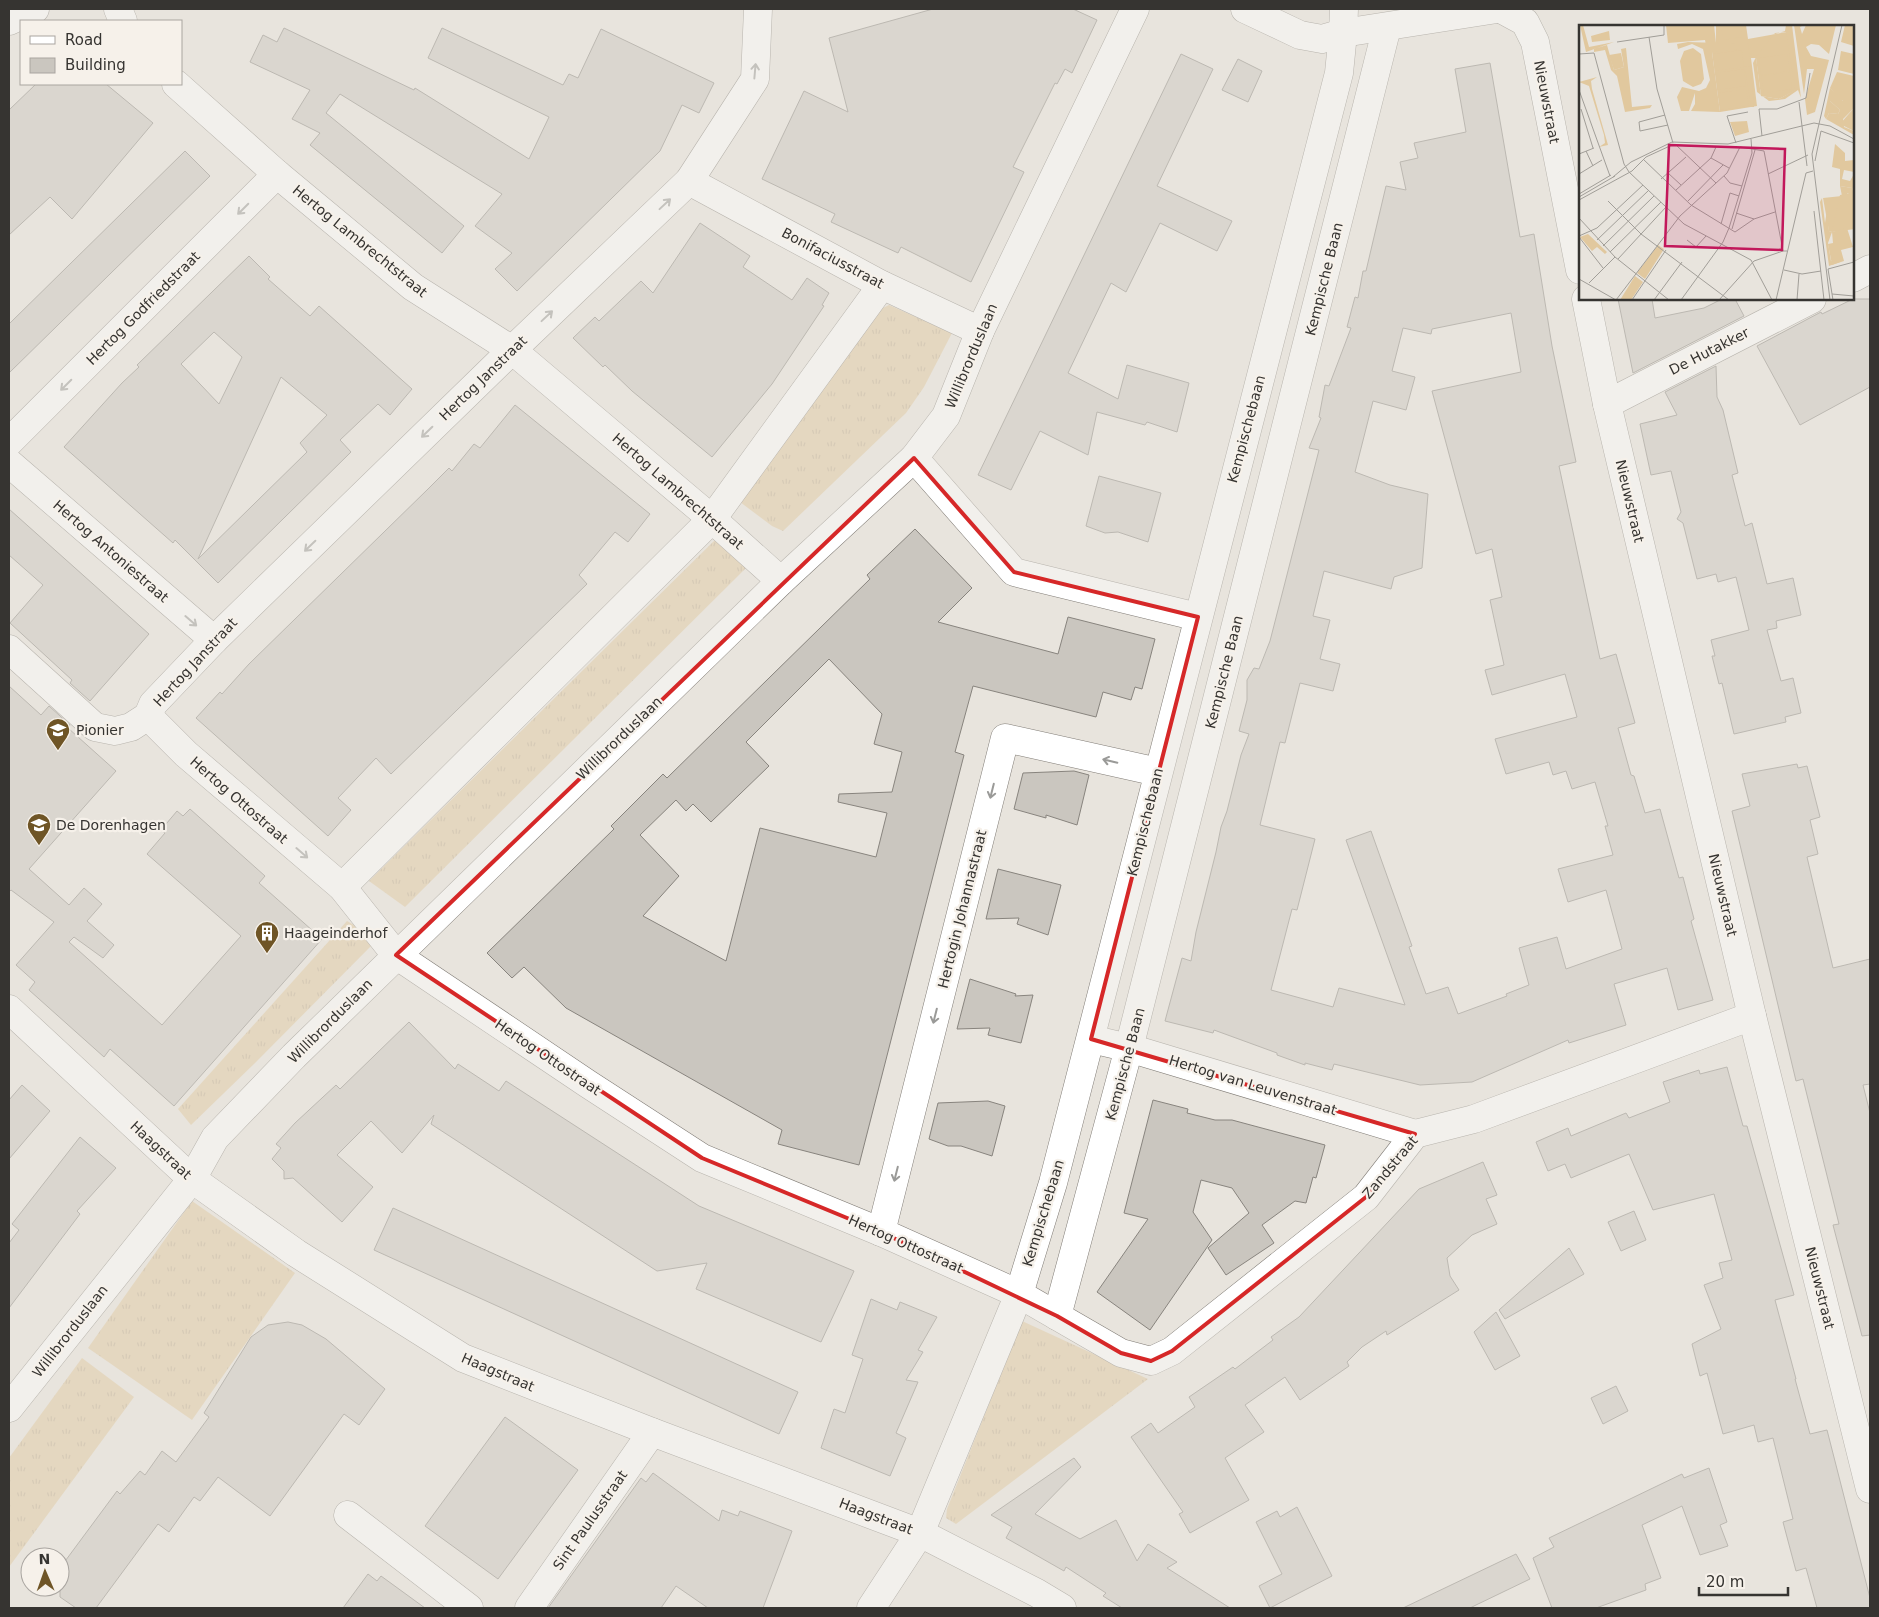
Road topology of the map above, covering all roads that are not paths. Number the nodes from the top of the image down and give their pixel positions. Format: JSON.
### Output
{"nodes":[{"id":1,"x":35,"y":9,"type":"edge"},
{"id":2,"x":758,"y":9,"type":"edge"},
{"id":3,"x":1135,"y":9,"type":"edge"},
{"id":4,"x":1245,"y":9,"type":"edge"},
{"id":5,"x":1499,"y":9,"type":"edge"},
{"id":6,"x":9,"y":21,"type":"edge"},
{"id":7,"x":1344,"y":21,"type":"edge"},
{"id":8,"x":1387,"y":26,"type":"junction"},
{"id":9,"x":177,"y":85,"type":"edge"},
{"id":10,"x":278,"y":174,"type":"junction"},
{"id":11,"x":689,"y":181,"type":"junction"},
{"id":12,"x":1579,"y":265,"type":"edge"},
{"id":13,"x":1870,"y":269,"type":"edge"},
{"id":14,"x":1854,"y":277,"type":"edge"},
{"id":15,"x":882,"y":285,"type":"junction"},
{"id":16,"x":1586,"y":300,"type":"edge"},
{"id":17,"x":1810,"y":300,"type":"edge"},
{"id":18,"x":980,"y":331,"type":"junction"},
{"id":19,"x":512,"y":350,"type":"junction"},
{"id":20,"x":1606,"y":404,"type":"junction"},
{"id":21,"x":9,"y":442,"type":"edge"},
{"id":22,"x":914,"y":458,"type":"junction"},
{"id":23,"x":9,"y":463,"type":"edge"},
{"id":24,"x":712,"y":519,"type":"junction"},
{"id":25,"x":781,"y":581,"type":"junction"},
{"id":26,"x":1198,"y":617,"type":"junction"},
{"id":27,"x":214,"y":640,"type":"junction"},
{"id":28,"x":9,"y":649,"type":"edge"},
{"id":29,"x":148,"y":716,"type":"junction"},
{"id":30,"x":1158,"y":772,"type":"junction"},
{"id":31,"x":342,"y":887,"type":"junction"},
{"id":32,"x":396,"y":955,"type":"junction"},
{"id":33,"x":9,"y":1009,"type":"edge"},
{"id":34,"x":1752,"y":1016,"type":"junction"},
{"id":35,"x":1091,"y":1039,"type":"junction"},
{"id":36,"x":1129,"y":1048,"type":"junction"},
{"id":37,"x":1415,"y":1134,"type":"junction"},
{"id":38,"x":192,"y":1178,"type":"junction"},
{"id":39,"x":881,"y":1232,"type":"junction"},
{"id":40,"x":1019,"y":1294,"type":"junction"},
{"id":41,"x":1057,"y":1316,"type":"junction"},
{"id":42,"x":9,"y":1408,"type":"edge"},
{"id":43,"x":652,"y":1432,"type":"junction"},
{"id":44,"x":1870,"y":1490,"type":"edge"},
{"id":45,"x":348,"y":1515,"type":"dead end"},
{"id":46,"x":920,"y":1533,"type":"junction"},
{"id":47,"x":469,"y":1608,"type":"edge"},
{"id":48,"x":528,"y":1608,"type":"edge"},
{"id":49,"x":871,"y":1608,"type":"edge"},
{"id":50,"x":1062,"y":1608,"type":"edge"}],
"edges":[{"from":1,"to":6,"type":"street"},
{"from":11,"to":2,"type":"street","name":"Hertog Janstraat","one_way":true},
{"from":3,"to":18,"type":"street","name":"Willibrorduslaan"},
{"from":4,"to":7,"type":"street"},
{"from":5,"to":8,"type":"street","name":"Nieuwstraat"},
{"from":5,"to":12,"type":"street","name":"Nieuwstraat"},
{"from":7,"to":8,"type":"street","name":"Nieuwstraat"},
{"from":7,"to":26,"type":"street","name":"Kempischebaan"},
{"from":8,"to":36,"type":"street","name":"Kempische Baan"},
{"from":9,"to":10,"type":"street","name":"Hertog Lambrechtstraat"},
{"from":10,"to":19,"type":"street","name":"Hertog Lambrechtstraat"},
{"from":10,"to":21,"type":"street","name":"Hertog Godfriedstraat","one_way":true},
{"from":11,"to":15,"type":"street","name":"Bonifaciusstraat"},
{"from":19,"to":11,"type":"street","name":"Hertog Janstraat","one_way":true},
{"from":13,"to":14,"type":"street"},
{"from":15,"to":18,"type":"street","name":"Bonifaciusstraat"},
{"from":15,"to":24,"type":"street"},
{"from":16,"to":20,"type":"street","name":"Nieuwstraat"},
{"from":17,"to":20,"type":"street","name":"De Hutakker"},
{"from":18,"to":22,"type":"street","name":"Willibrorduslaan"},
{"from":19,"to":24,"type":"street","name":"Hertog Lambrechtstraat"},
{"from":19,"to":27,"type":"street","name":"Hertog Janstraat","one_way":true},
{"from":20,"to":34,"type":"street","name":"Nieuwstraat"},
{"from":22,"to":25,"type":"street","name":"Willibrorduslaan"},
{"from":22,"to":26,"type":"street"},
{"from":23,"to":27,"type":"street","name":"Hertog Antoniestraat","one_way":true},
{"from":24,"to":25,"type":"street","name":"Hertog Lambrechtstraat"},
{"from":24,"to":31,"type":"street"},
{"from":25,"to":32,"type":"street","name":"Willibrorduslaan"},
{"from":26,"to":30,"type":"street","name":"Kempischebaan"},
{"from":27,"to":29,"type":"street","name":"Hertog Janstraat"},
{"from":28,"to":29,"type":"street"},
{"from":29,"to":31,"type":"street","name":"Hertog Ottostraat","one_way":true},
{"from":30,"to":35,"type":"street","name":"Kempischebaan"},
{"from":30,"to":39,"type":"street","name":"Hertogin Johannastraat","one_way":true},
{"from":31,"to":32,"type":"street","name":"Hertog Ottostraat"},
{"from":32,"to":38,"type":"street","name":"Willibrorduslaan"},
{"from":32,"to":39,"type":"street","name":"Hertog Ottostraat"},
{"from":33,"to":38,"type":"street","name":"Haagstraat"},
{"from":34,"to":37,"type":"street","name":"Zandstraat"},
{"from":34,"to":44,"type":"street","name":"Nieuwstraat"},
{"from":35,"to":36,"type":"street","name":"Hertog van Leuvenstraat"},
{"from":35,"to":40,"type":"street","name":"Kempischebaan"},
{"from":36,"to":37,"type":"street","name":"Hertog van Leuvenstraat"},
{"from":36,"to":41,"type":"street","name":"Kempische Baan"},
{"from":37,"to":41,"type":"street","name":"Zandstraat"},
{"from":38,"to":42,"type":"street","name":"Willibrorduslaan"},
{"from":38,"to":43,"type":"street","name":"Haagstraat"},
{"from":39,"to":40,"type":"street","name":"Hertog Ottostraat"},
{"from":40,"to":41,"type":"street","name":"Zandstraat"},
{"from":40,"to":46,"type":"street","name":"Kempischebaan"},
{"from":43,"to":46,"type":"street","name":"Haagstraat"},
{"from":43,"to":48,"type":"street","name":"Sint Paulusstraat"},
{"from":45,"to":47,"type":"street"},
{"from":46,"to":49,"type":"street","name":"Kempischebaan"},
{"from":46,"to":50,"type":"street","name":"Haagstraat"}]}
